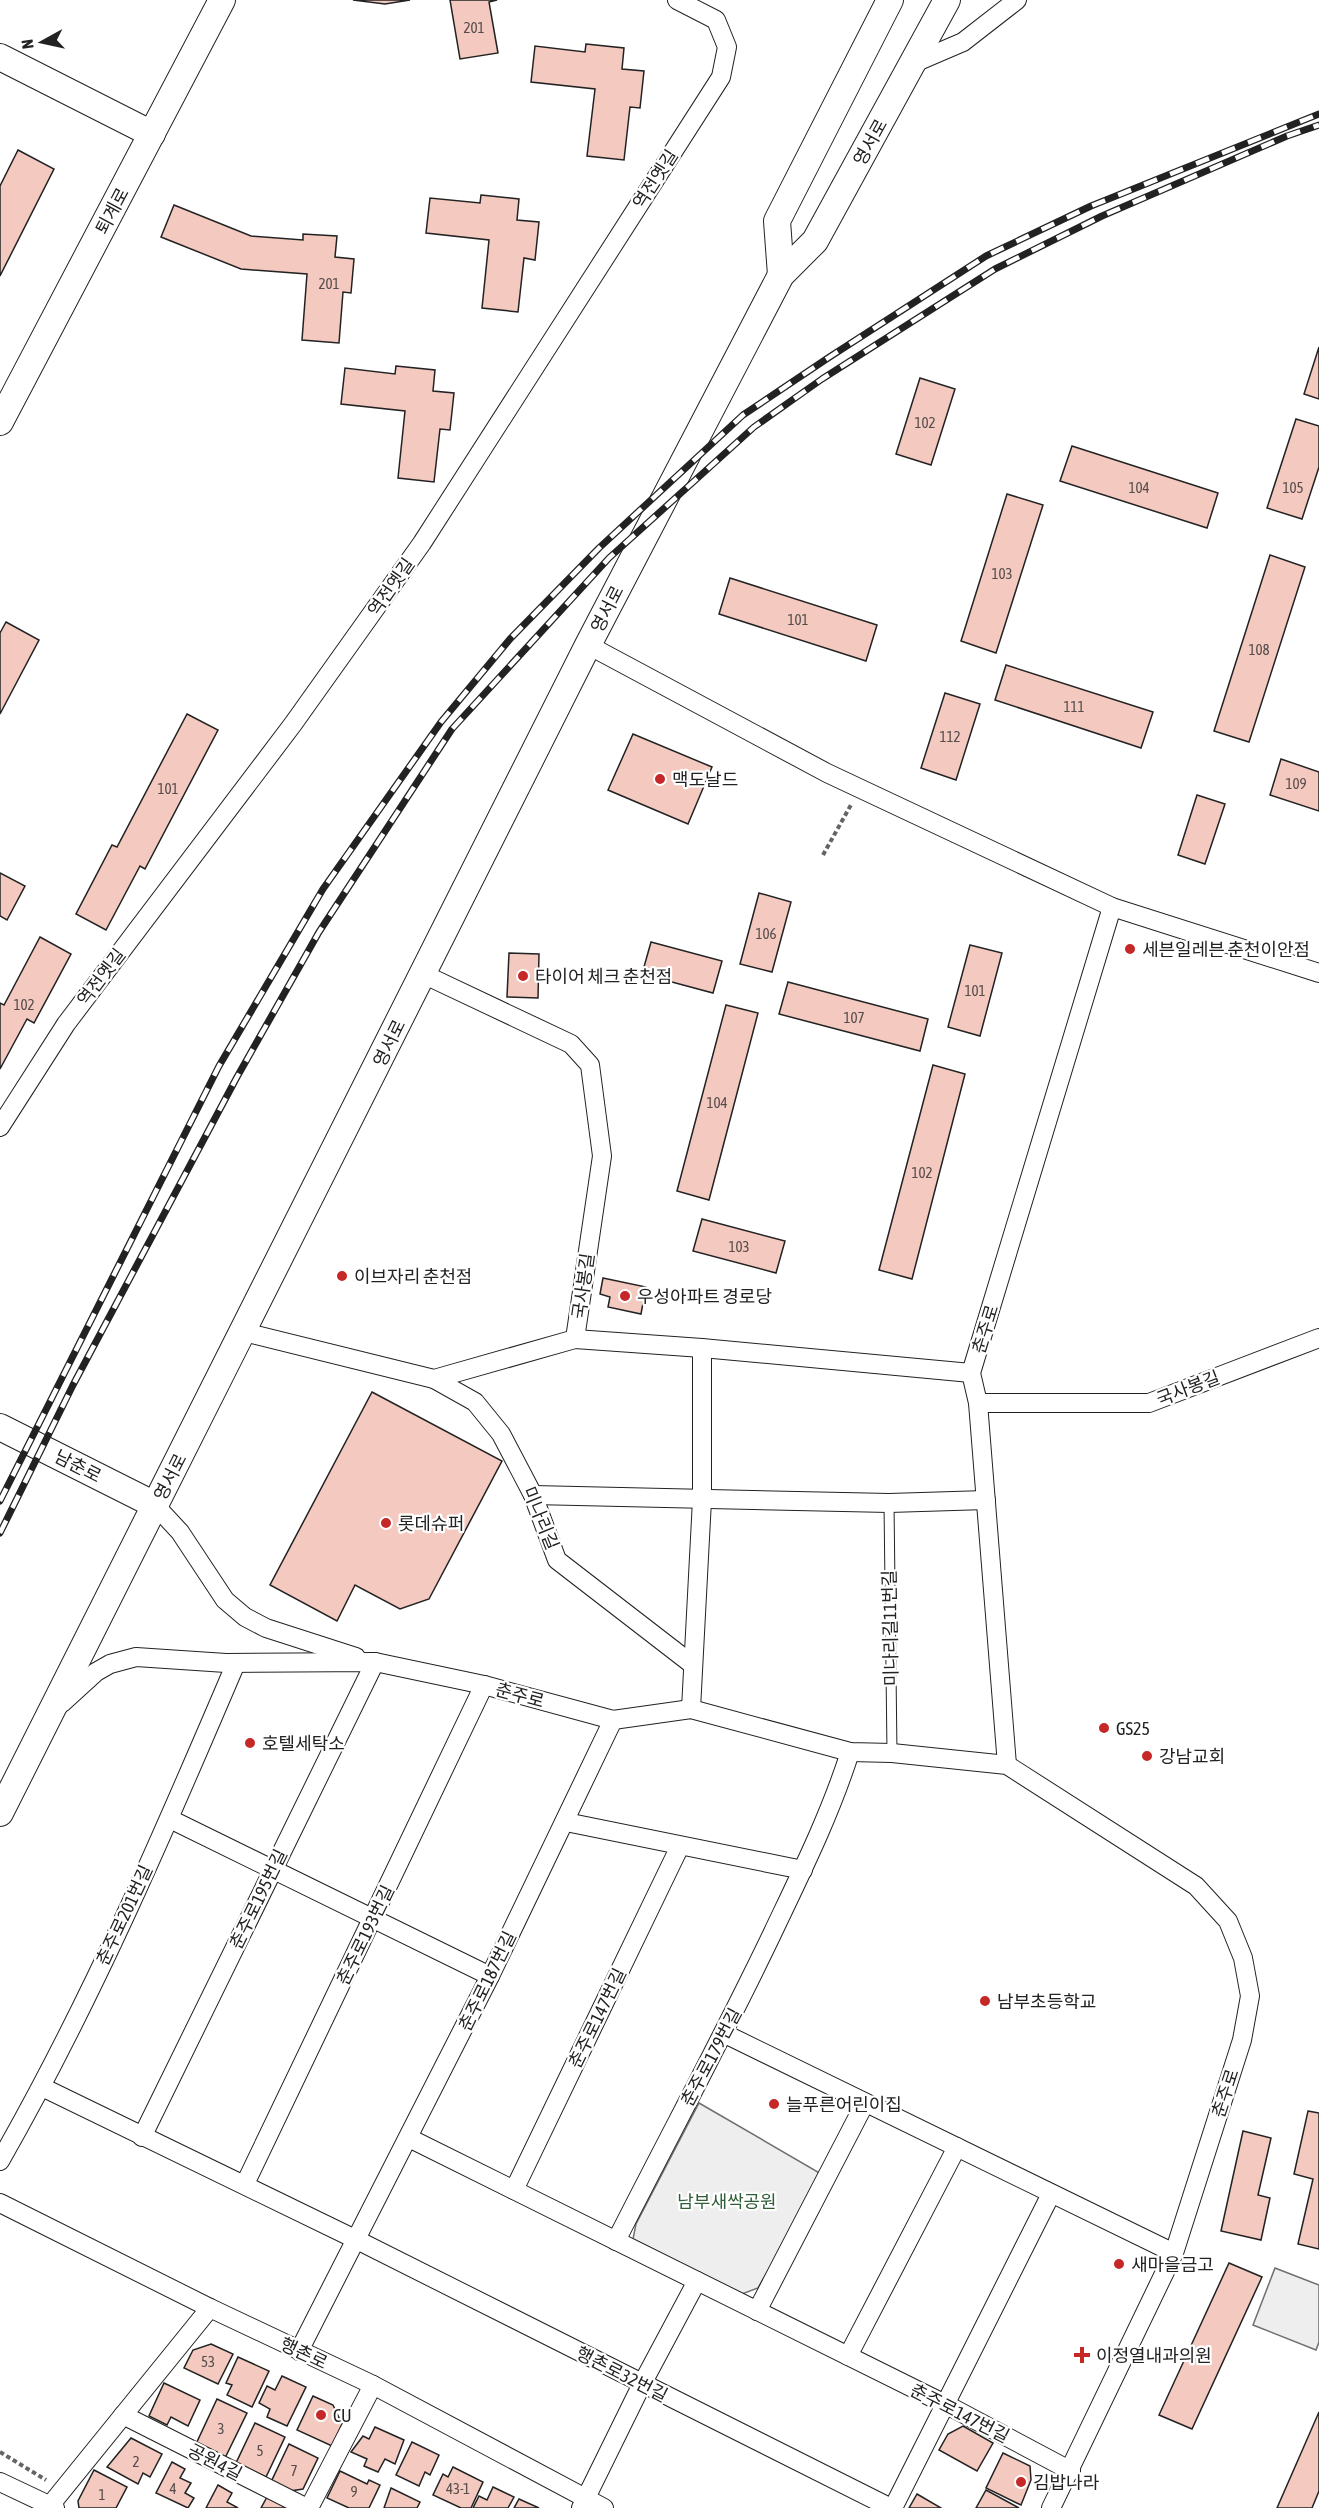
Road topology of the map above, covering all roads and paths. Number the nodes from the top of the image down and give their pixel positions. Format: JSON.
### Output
{"nodes":[{"id":1,"x":222,"y":0,"type":"edge"},
{"id":2,"x":677,"y":0,"type":"edge"},
{"id":3,"x":890,"y":0,"type":"edge"},
{"id":4,"x":947,"y":0,"type":"edge"},
{"id":5,"x":1017,"y":0,"type":"edge"},
{"id":6,"x":703,"y":6,"type":"edge"},
{"id":7,"x":0,"y":57,"type":"edge"},
{"id":8,"x":914,"y":63,"type":"junction"},
{"id":9,"x":152,"y":134,"type":"junction"},
{"id":10,"x":781,"y":274,"type":"junction"},
{"id":11,"x":0,"y":422,"type":"edge"},
{"id":12,"x":588,"y":645,"type":"junction"},
{"id":13,"x":860,"y":788,"type":"junction"},
{"id":14,"x":824,"y":855,"type":"dead end"},
{"id":15,"x":1112,"y":907,"type":"junction"},
{"id":16,"x":1319,"y":973,"type":"edge"},
{"id":17,"x":423,"y":974,"type":"junction"},
{"id":18,"x":0,"y":1127,"type":"edge"},
{"id":19,"x":244,"y":1332,"type":"junction"},
{"id":20,"x":1319,"y":1338,"type":"edge"},
{"id":21,"x":575,"y":1339,"type":"junction"},
{"id":22,"x":702,"y":1348,"type":"junction"},
{"id":23,"x":971,"y":1373,"type":"junction"},
{"id":24,"x":434,"y":1379,"type":"junction"},
{"id":25,"x":978,"y":1403,"type":"junction"},
{"id":26,"x":0,"y":1427,"type":"edge"},
{"id":27,"x":533,"y":1495,"type":"junction"},
{"id":28,"x":702,"y":1500,"type":"junction"},
{"id":29,"x":986,"y":1500,"type":"junction"},
{"id":30,"x":889,"y":1503,"type":"junction"},
{"id":31,"x":155,"y":1505,"type":"junction"},
{"id":32,"x":375,"y":1662,"type":"junction"},
{"id":33,"x":236,"y":1663,"type":"junction"},
{"id":34,"x":693,"y":1665,"type":"junction"},
{"id":35,"x":484,"y":1685,"type":"junction"},
{"id":36,"x":691,"y":1709,"type":"junction"},
{"id":37,"x":49,"y":1718,"type":"junction"},
{"id":38,"x":613,"y":1720,"type":"junction"},
{"id":39,"x":850,"y":1752,"type":"junction"},
{"id":40,"x":892,"y":1753,"type":"junction"},
{"id":41,"x":1007,"y":1765,"type":"junction"},
{"id":42,"x":0,"y":1813,"type":"edge"},
{"id":43,"x":170,"y":1819,"type":"junction"},
{"id":44,"x":566,"y":1822,"type":"junction"},
{"id":45,"x":680,"y":1846,"type":"junction"},
{"id":46,"x":272,"y":1869,"type":"junction"},
{"id":47,"x":803,"y":1870,"type":"junction"},
{"id":48,"x":373,"y":1918,"type":"junction"},
{"id":49,"x":490,"y":1976,"type":"junction"},
{"id":50,"x":725,"y":2034,"type":"junction"},
{"id":51,"x":42,"y":2087,"type":"junction"},
{"id":52,"x":866,"y":2103,"type":"junction"},
{"id":53,"x":142,"y":2137,"type":"junction"},
{"id":54,"x":409,"y":2138,"type":"junction"},
{"id":55,"x":957,"y":2147,"type":"junction"},
{"id":56,"x":0,"y":2161,"type":"edge"},
{"id":57,"x":245,"y":2184,"type":"junction"},
{"id":58,"x":514,"y":2190,"type":"junction"},
{"id":59,"x":1051,"y":2194,"type":"junction"},
{"id":60,"x":0,"y":2203,"type":"edge"},
{"id":61,"x":355,"y":2239,"type":"junction"},
{"id":62,"x":616,"y":2241,"type":"junction"},
{"id":63,"x":1174,"y":2253,"type":"junction"},
{"id":64,"x":697,"y":2281,"type":"junction"},
{"id":65,"x":210,"y":2308,"type":"junction"},
{"id":66,"x":757,"y":2311,"type":"junction"},
{"id":67,"x":299,"y":2351,"type":"junction"},
{"id":68,"x":848,"y":2356,"type":"junction"},
{"id":69,"x":642,"y":2384,"type":"junction"},
{"id":70,"x":373,"y":2385,"type":"junction"},
{"id":71,"x":947,"y":2405,"type":"junction"},
{"id":72,"x":123,"y":2415,"type":"junction"},
{"id":73,"x":0,"y":2452,"type":"edge"},
{"id":74,"x":1071,"y":2471,"type":"junction"},
{"id":75,"x":0,"y":2482,"type":"edge"},
{"id":76,"x":62,"y":2490,"type":"junction"},
{"id":77,"x":583,"y":2503,"type":"edge"},
{"id":78,"x":51,"y":2507,"type":"edge"},
{"id":79,"x":308,"y":2508,"type":"edge"},
{"id":80,"x":604,"y":2508,"type":"edge"},
{"id":81,"x":892,"y":2508,"type":"edge"},
{"id":82,"x":1051,"y":2508,"type":"edge"}],
"edges":[{"from":1,"to":9,"type":"street","name":"퇴계로"},
{"from":2,"to":6,"type":"street"},
{"from":3,"to":10,"type":"street"},
{"from":4,"to":8,"type":"street","name":"영서로"},
{"from":5,"to":8,"type":"street"},
{"from":6,"to":18,"type":"street","name":"역전옛길"},
{"from":7,"to":9,"type":"street"},
{"from":8,"to":10,"type":"street","name":"영서로"},
{"from":9,"to":11,"type":"street","name":"퇴계로"},
{"from":10,"to":12,"type":"street","name":"영서로"},
{"from":12,"to":13,"type":"street"},
{"from":12,"to":17,"type":"street","name":"영서로"},
{"from":13,"to":14,"type":"path"},
{"from":13,"to":15,"type":"street"},
{"from":15,"to":16,"type":"street"},
{"from":15,"to":23,"type":"street","name":"춘주로"},
{"from":17,"to":19,"type":"street","name":"영서로"},
{"from":17,"to":21,"type":"street","name":"국사봉길"},
{"from":19,"to":24,"type":"street","name":"미나리길"},
{"from":19,"to":31,"type":"street","name":"영서로"},
{"from":20,"to":25,"type":"street","name":"국사봉길"},
{"from":21,"to":22,"type":"street","name":"국사봉길"},
{"from":21,"to":24,"type":"street","name":"미나리길"},
{"from":22,"to":23,"type":"street","name":"국사봉길"},
{"from":22,"to":28,"type":"street"},
{"from":23,"to":25,"type":"street","name":"춘주로"},
{"from":24,"to":27,"type":"street","name":"미나리길"},
{"from":25,"to":29,"type":"street","name":"춘주로"},
{"from":26,"to":31,"type":"street","name":"남춘로"},
{"from":27,"to":28,"type":"street"},
{"from":27,"to":34,"type":"street","name":"미나리길"},
{"from":28,"to":30,"type":"street"},
{"from":28,"to":34,"type":"street"},
{"from":29,"to":30,"type":"street"},
{"from":29,"to":41,"type":"street","name":"춘주로"},
{"from":30,"to":40,"type":"lane","name":"미나리길11번길"},
{"from":31,"to":32,"type":"street"},
{"from":31,"to":37,"type":"street","name":"영서로"},
{"from":32,"to":33,"type":"street","name":"춘주로"},
{"from":32,"to":35,"type":"street","name":"춘주로"},
{"from":32,"to":46,"type":"street","name":"춘주로195번길"},
{"from":33,"to":37,"type":"street","name":"춘주로"},
{"from":33,"to":43,"type":"street","name":"춘주로201번길"},
{"from":34,"to":36,"type":"street"},
{"from":35,"to":38,"type":"street","name":"춘주로"},
{"from":35,"to":48,"type":"street","name":"춘주로193번길"},
{"from":36,"to":38,"type":"street","name":"춘주로"},
{"from":36,"to":39,"type":"street","name":"춘주로"},
{"from":37,"to":42,"type":"street","name":"영서로"},
{"from":38,"to":44,"type":"street","name":"춘주로187번길"},
{"from":39,"to":40,"type":"street","name":"춘주로"},
{"from":39,"to":47,"type":"street","name":"춘주로179번길"},
{"from":40,"to":41,"type":"street","name":"춘주로"},
{"from":41,"to":63,"type":"street","name":"춘주로"},
{"from":43,"to":46,"type":"street"},
{"from":43,"to":51,"type":"street","name":"춘주로201번길"},
{"from":44,"to":45,"type":"street"},
{"from":44,"to":49,"type":"street","name":"춘주로187번길"},
{"from":45,"to":47,"type":"street"},
{"from":45,"to":58,"type":"street","name":"춘주로147번길"},
{"from":46,"to":48,"type":"street"},
{"from":46,"to":53,"type":"street","name":"춘주로195번길"},
{"from":47,"to":50,"type":"street","name":"춘주로179번길"},
{"from":48,"to":49,"type":"street"},
{"from":48,"to":57,"type":"street","name":"춘주로193번길"},
{"from":49,"to":54,"type":"street","name":"춘주로187번길"},
{"from":50,"to":52,"type":"street"},
{"from":50,"to":62,"type":"street","name":"춘주로179번길"},
{"from":51,"to":53,"type":"street"},
{"from":51,"to":56,"type":"street","name":"춘주로201번길"},
{"from":52,"to":55,"type":"street"},
{"from":52,"to":66,"type":"street"},
{"from":53,"to":57,"type":"street"},
{"from":54,"to":58,"type":"street","name":"춘주로147번길"},
{"from":54,"to":61,"type":"street","name":"춘주로187번길"},
{"from":55,"to":59,"type":"street"},
{"from":55,"to":68,"type":"street"},
{"from":57,"to":61,"type":"street"},
{"from":58,"to":62,"type":"street","name":"춘주로147번길"},
{"from":59,"to":63,"type":"street"},
{"from":59,"to":71,"type":"street","name":"행촌로32번길"},
{"from":60,"to":65,"type":"street","name":"행촌로"},
{"from":61,"to":67,"type":"street","name":"춘주로187번길"},
{"from":61,"to":69,"type":"street","name":"행촌로32번길"},
{"from":62,"to":64,"type":"street","name":"춘주로147번길"},
{"from":63,"to":74,"type":"street","name":"춘주로"},
{"from":64,"to":66,"type":"street","name":"춘주로147번길"},
{"from":64,"to":69,"type":"street"},
{"from":65,"to":67,"type":"street","name":"행촌로"},
{"from":65,"to":72,"type":"street"},
{"from":66,"to":68,"type":"street","name":"춘주로147번길"},
{"from":67,"to":70,"type":"street","name":"행촌로"},
{"from":68,"to":71,"type":"street","name":"춘주로147번길"},
{"from":69,"to":77,"type":"street"},
{"from":69,"to":81,"type":"street","name":"행촌로32번길"},
{"from":70,"to":77,"type":"street","name":"행촌로"},
{"from":70,"to":79,"type":"street"},
{"from":71,"to":74,"type":"street","name":"춘주로147번길"},
{"from":71,"to":81,"type":"street","name":"행촌로32번길"},
{"from":72,"to":76,"type":"street"},
{"from":72,"to":79,"type":"street","name":"공원4길"},
{"from":73,"to":76,"type":"path"},
{"from":74,"to":82,"type":"street","name":"춘주로"},
{"from":75,"to":78,"type":"street"},
{"from":76,"to":78,"type":"street"},
{"from":77,"to":80,"type":"street","name":"행촌로"}]}
